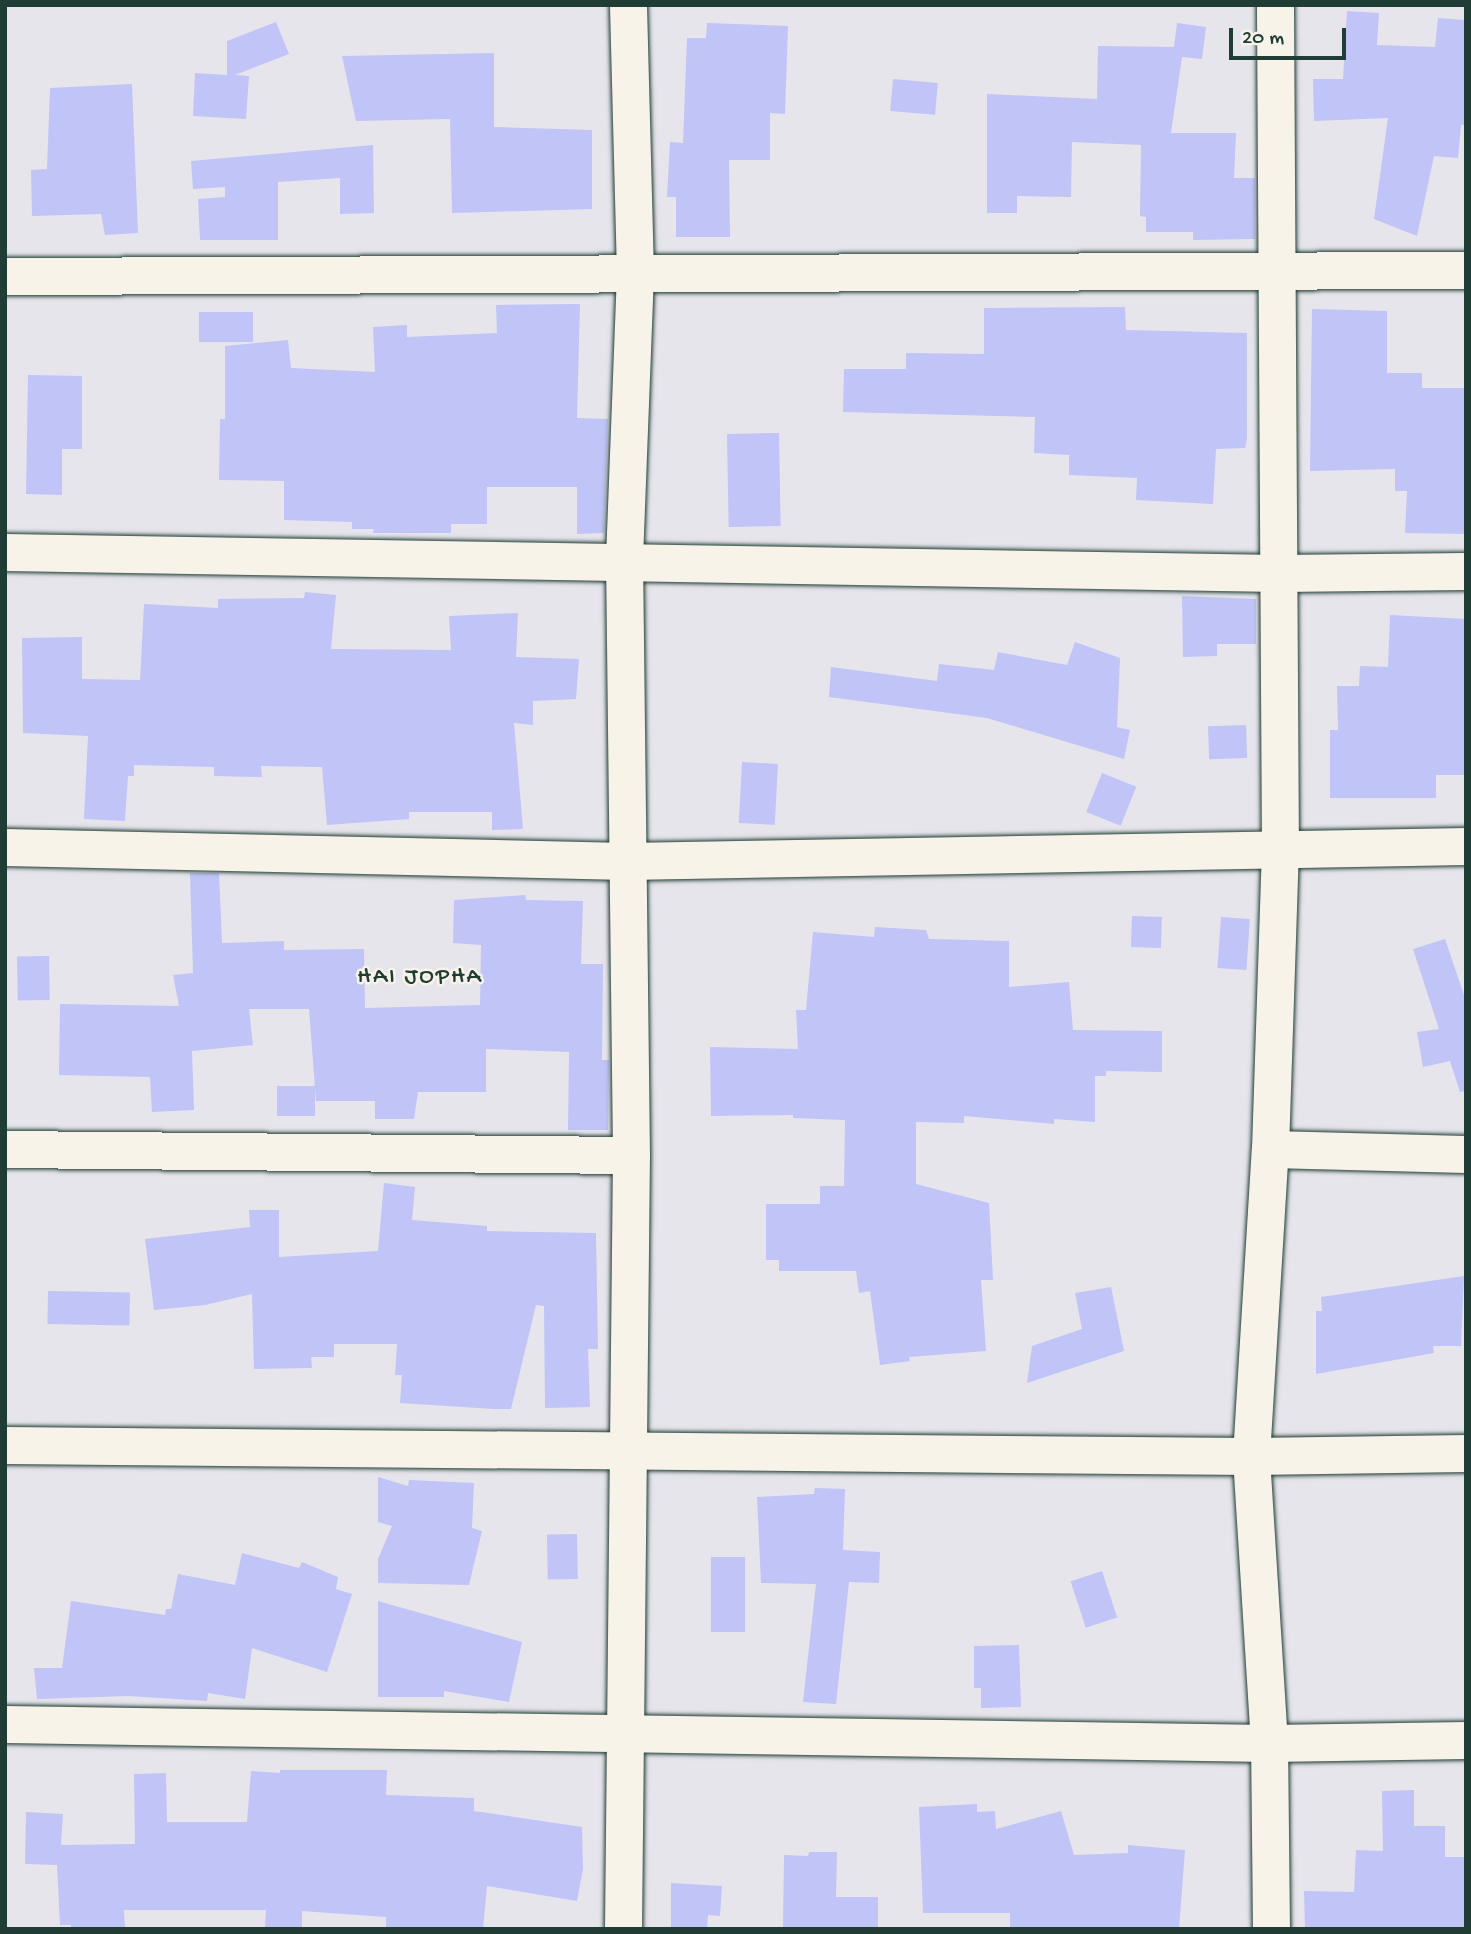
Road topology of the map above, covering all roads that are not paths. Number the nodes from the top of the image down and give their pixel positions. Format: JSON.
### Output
{"nodes":[{"id":1,"x":628,"y":5,"type":"edge"},
{"id":2,"x":1275,"y":5,"type":"edge"},
{"id":3,"x":1273,"y":270,"type":"junction"},
{"id":4,"x":1466,"y":270,"type":"edge"},
{"id":5,"x":635,"y":273,"type":"junction"},
{"id":6,"x":5,"y":276,"type":"edge"},
{"id":7,"x":5,"y":552,"type":"edge"},
{"id":8,"x":624,"y":559,"type":"junction"},
{"id":9,"x":1466,"y":571,"type":"edge"},
{"id":10,"x":1279,"y":573,"type":"junction"},
{"id":11,"x":1466,"y":846,"type":"edge"},
{"id":12,"x":5,"y":847,"type":"edge"},
{"id":13,"x":1280,"y":852,"type":"junction"},
{"id":14,"x":626,"y":861,"type":"junction"},
{"id":15,"x":5,"y":1149,"type":"edge"},
{"id":16,"x":1270,"y":1149,"type":"junction"},
{"id":17,"x":1466,"y":1154,"type":"edge"},
{"id":18,"x":631,"y":1155,"type":"junction"},
{"id":19,"x":5,"y":1445,"type":"edge"},
{"id":20,"x":625,"y":1451,"type":"junction"},
{"id":21,"x":1466,"y":1452,"type":"edge"},
{"id":22,"x":1251,"y":1456,"type":"junction"},
{"id":23,"x":5,"y":1724,"type":"edge"},
{"id":24,"x":625,"y":1735,"type":"junction"},
{"id":25,"x":1466,"y":1740,"type":"edge"},
{"id":26,"x":1269,"y":1743,"type":"junction"},
{"id":27,"x":623,"y":1929,"type":"edge"},
{"id":28,"x":1271,"y":1929,"type":"edge"}],
"edges":[{"from":1,"to":5,"type":"street"},
{"from":2,"to":3,"type":"street"},
{"from":3,"to":4,"type":"street"},
{"from":3,"to":5,"type":"street"},
{"from":3,"to":10,"type":"street"},
{"from":5,"to":6,"type":"street"},
{"from":5,"to":8,"type":"street"},
{"from":7,"to":8,"type":"street"},
{"from":8,"to":10,"type":"street"},
{"from":8,"to":14,"type":"street"},
{"from":9,"to":10,"type":"street"},
{"from":10,"to":13,"type":"street"},
{"from":11,"to":13,"type":"street"},
{"from":12,"to":14,"type":"street"},
{"from":13,"to":14,"type":"street"},
{"from":13,"to":16,"type":"street"},
{"from":14,"to":18,"type":"street"},
{"from":15,"to":18,"type":"street"},
{"from":16,"to":17,"type":"street"},
{"from":16,"to":22,"type":"street"},
{"from":18,"to":20,"type":"street"},
{"from":19,"to":20,"type":"street"},
{"from":20,"to":22,"type":"street"},
{"from":20,"to":24,"type":"street"},
{"from":21,"to":22,"type":"street"},
{"from":22,"to":26,"type":"street"},
{"from":23,"to":24,"type":"street"},
{"from":24,"to":26,"type":"street"},
{"from":24,"to":27,"type":"street"},
{"from":25,"to":26,"type":"street"},
{"from":26,"to":28,"type":"street"}]}
